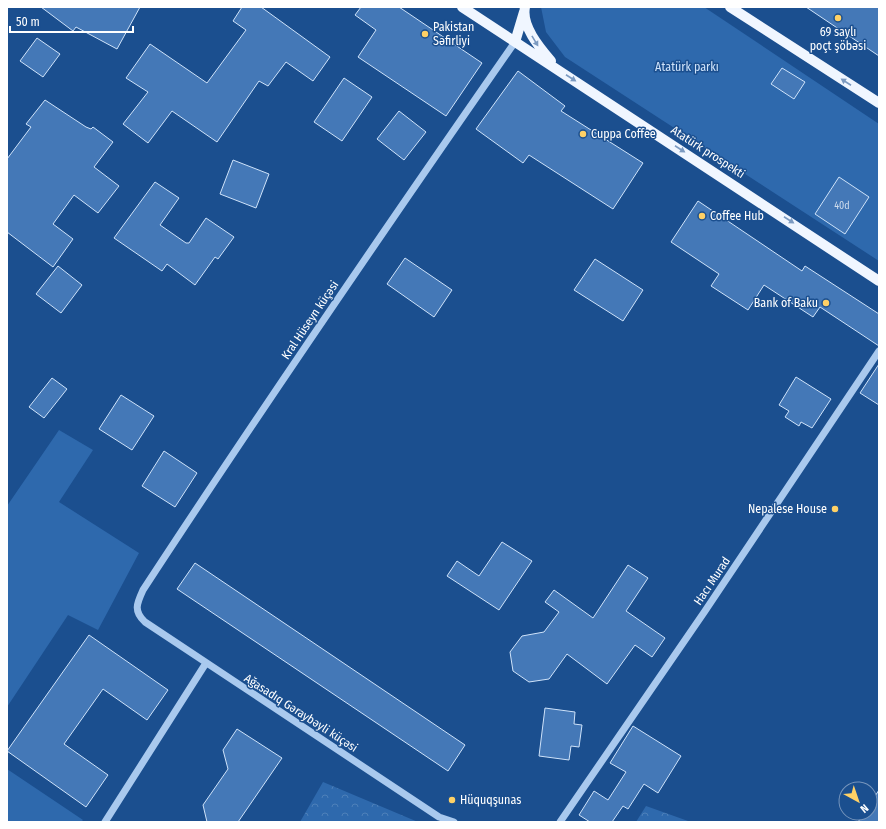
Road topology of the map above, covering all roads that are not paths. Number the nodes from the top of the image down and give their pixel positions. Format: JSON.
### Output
{"nodes":[{"id":1,"x":462,"y":7,"type":"edge"},
{"id":2,"x":730,"y":7,"type":"edge"},
{"id":3,"x":525,"y":9,"type":"edge"},
{"id":4,"x":515,"y":42,"type":"junction"},
{"id":5,"x":558,"y":69,"type":"junction"},
{"id":6,"x":879,"y":103,"type":"edge"},
{"id":7,"x":879,"y":281,"type":"edge"},
{"id":8,"x":879,"y":351,"type":"edge"},
{"id":9,"x":139,"y":616,"type":"joint"},
{"id":10,"x":206,"y":664,"type":"junction"},
{"id":11,"x":105,"y":822,"type":"edge"},
{"id":12,"x":454,"y":822,"type":"edge"},
{"id":13,"x":560,"y":822,"type":"edge"}],
"edges":[{"from":1,"to":4,"type":"main road","name":"Atatürk prospekti"},
{"from":6,"to":2,"type":"main road","one_way":true},
{"from":3,"to":4,"type":"main road"},
{"from":3,"to":5,"type":"main road","one_way":true},
{"from":4,"to":5,"type":"main road","name":"Atatürk prospekti"},
{"from":4,"to":9,"type":"street","name":"Kral Hüseyn küçəsi"},
{"from":5,"to":7,"type":"main road","name":"Atatürk prospekti","one_way":true},
{"from":8,"to":13,"type":"street","name":"Hacı Murad"},
{"from":9,"to":10,"type":"street","name":"Ağasadıq Gəraybəyli küçəsi"},
{"from":10,"to":11,"type":"street"},
{"from":10,"to":12,"type":"street","name":"Ağasadıq Gəraybəyli küçəsi"}]}
